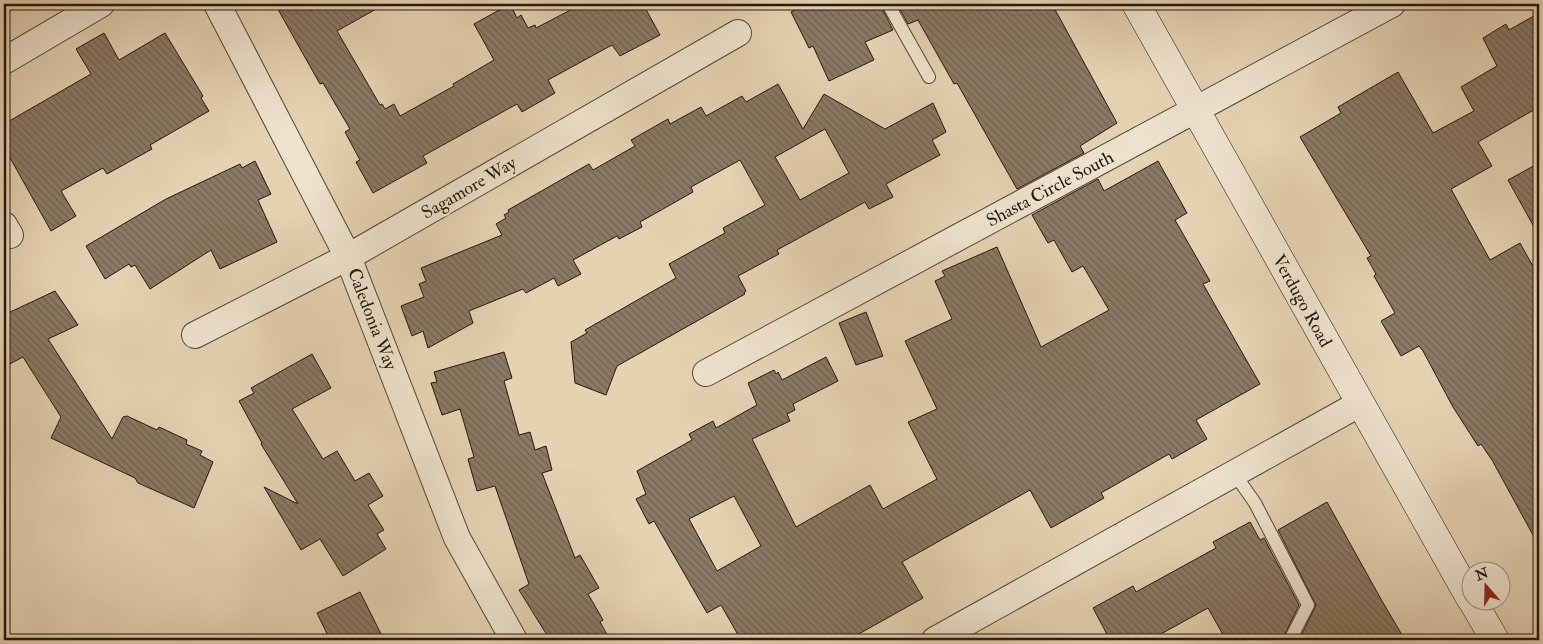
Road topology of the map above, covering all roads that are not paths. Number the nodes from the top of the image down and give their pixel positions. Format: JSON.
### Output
{"nodes":[{"id":1,"x":101,"y":4,"type":"edge"},
{"id":2,"x":217,"y":4,"type":"edge"},
{"id":3,"x":888,"y":4,"type":"edge"},
{"id":4,"x":1136,"y":4,"type":"edge"},
{"id":5,"x":1392,"y":4,"type":"edge"},
{"id":6,"x":738,"y":33,"type":"dead end"},
{"id":7,"x":4,"y":61,"type":"edge"},
{"id":8,"x":929,"y":77,"type":"dead end"},
{"id":9,"x":1195,"y":111,"type":"junction"},
{"id":10,"x":348,"y":257,"type":"junction"},
{"id":11,"x":195,"y":335,"type":"dead end"},
{"id":12,"x":706,"y":373,"type":"dead end"},
{"id":13,"x":1359,"y":404,"type":"junction"},
{"id":14,"x":1234,"y":473,"type":"junction"},
{"id":15,"x":1460,"y":581,"type":"edge"},
{"id":16,"x":1479,"y":612,"type":"edge"},
{"id":17,"x":514,"y":640,"type":"edge"},
{"id":18,"x":935,"y":640,"type":"edge"},
{"id":19,"x":1290,"y":640,"type":"edge"},
{"id":20,"x":1495,"y":640,"type":"edge"}],
"edges":[{"from":1,"to":7,"type":"street"},
{"from":2,"to":10,"type":"street","name":"Caledonia Way"},
{"from":3,"to":8,"type":"lane"},
{"from":4,"to":9,"type":"main road","name":"Verdugo Road"},
{"from":5,"to":9,"type":"street","name":"Shasta Circle South"},
{"from":6,"to":10,"type":"street","name":"Sagamore Way"},
{"from":9,"to":12,"type":"street","name":"Shasta Circle South"},
{"from":9,"to":13,"type":"main road","name":"Verdugo Road"},
{"from":10,"to":11,"type":"street","name":"Sagamore Way"},
{"from":10,"to":17,"type":"street","name":"Caledonia Way"},
{"from":13,"to":14,"type":"street"},
{"from":13,"to":15,"type":"main road","name":"Verdugo Road"},
{"from":14,"to":18,"type":"street"},
{"from":14,"to":19,"type":"lane"},
{"from":16,"to":20,"type":"main road"}]}
